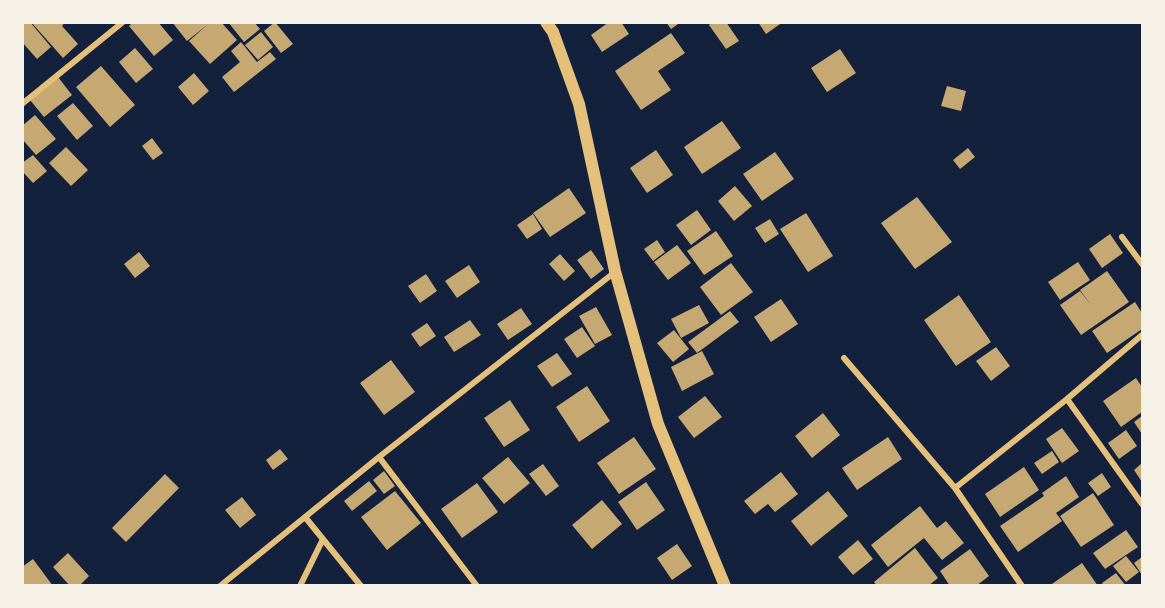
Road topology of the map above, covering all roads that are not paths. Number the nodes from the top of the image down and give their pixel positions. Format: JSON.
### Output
{"nodes":[{"id":1,"x":123,"y":22,"type":"edge"},
{"id":2,"x":546,"y":22,"type":"edge"},
{"id":3,"x":22,"y":104,"type":"edge"},
{"id":4,"x":1122,"y":237,"type":"dead end"},
{"id":5,"x":1143,"y":264,"type":"edge"},
{"id":6,"x":615,"y":271,"type":"junction"},
{"id":7,"x":1143,"y":335,"type":"edge"},
{"id":8,"x":844,"y":358,"type":"dead end"},
{"id":9,"x":1067,"y":399,"type":"junction"},
{"id":10,"x":379,"y":457,"type":"junction"},
{"id":11,"x":955,"y":488,"type":"junction"},
{"id":12,"x":1143,"y":504,"type":"edge"},
{"id":13,"x":305,"y":517,"type":"junction"},
{"id":14,"x":323,"y":539,"type":"junction"},
{"id":15,"x":220,"y":585,"type":"edge"},
{"id":16,"x":300,"y":585,"type":"edge"},
{"id":17,"x":361,"y":585,"type":"edge"},
{"id":18,"x":477,"y":585,"type":"edge"},
{"id":19,"x":725,"y":585,"type":"edge"},
{"id":20,"x":1022,"y":585,"type":"edge"}],
"edges":[{"from":1,"to":3,"type":"street"},
{"from":2,"to":6,"type":"main road"},
{"from":4,"to":5,"type":"street"},
{"from":6,"to":10,"type":"street"},
{"from":6,"to":19,"type":"main road"},
{"from":7,"to":9,"type":"street"},
{"from":8,"to":11,"type":"street"},
{"from":9,"to":11,"type":"street"},
{"from":9,"to":12,"type":"street"},
{"from":10,"to":13,"type":"street"},
{"from":10,"to":18,"type":"street"},
{"from":11,"to":20,"type":"street"},
{"from":13,"to":14,"type":"street"},
{"from":13,"to":15,"type":"street"},
{"from":14,"to":16,"type":"street"},
{"from":14,"to":17,"type":"street"}]}
